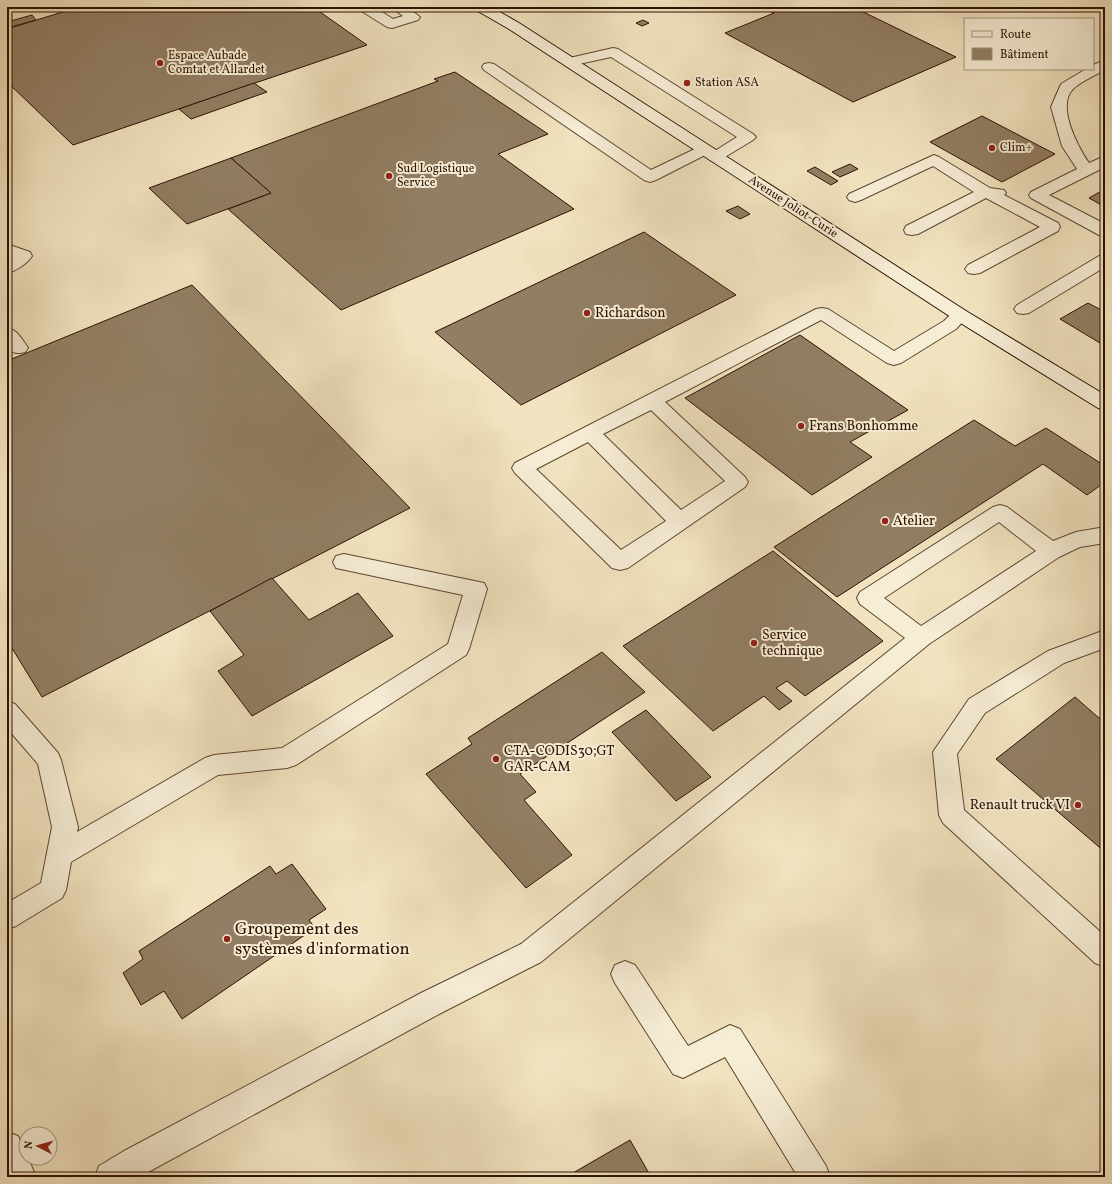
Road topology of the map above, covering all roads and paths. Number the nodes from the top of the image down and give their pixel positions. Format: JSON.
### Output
{"nodes":[{"id":1,"x":364,"y":7,"type":"edge"},
{"id":2,"x":398,"y":7,"type":"edge"},
{"id":3,"x":481,"y":7,"type":"edge"},
{"id":4,"x":570,"y":62,"type":"junction"},
{"id":5,"x":1105,"y":64,"type":"edge"},
{"id":6,"x":489,"y":67,"type":"dead end"},
{"id":7,"x":710,"y":153,"type":"junction"},
{"id":8,"x":1105,"y":160,"type":"edge"},
{"id":9,"x":1086,"y":170,"type":"junction"},
{"id":10,"x":986,"y":192,"type":"junction"},
{"id":11,"x":1037,"y":195,"type":"junction"},
{"id":12,"x":855,"y":197,"type":"dead end"},
{"id":13,"x":912,"y":230,"type":"dead end"},
{"id":14,"x":1105,"y":231,"type":"edge"},
{"id":15,"x":7,"y":249,"type":"edge"},
{"id":16,"x":1105,"y":260,"type":"edge"},
{"id":17,"x":7,"y":268,"type":"edge"},
{"id":18,"x":974,"y":269,"type":"dead end"},
{"id":19,"x":1023,"y":309,"type":"dead end"},
{"id":20,"x":960,"y":315,"type":"junction"},
{"id":21,"x":7,"y":333,"type":"edge"},
{"id":22,"x":19,"y":348,"type":"dead end"},
{"id":23,"x":653,"y":401,"type":"junction"},
{"id":24,"x":1105,"y":404,"type":"edge"},
{"id":25,"x":590,"y":433,"type":"junction"},
{"id":26,"x":680,"y":522,"type":"junction"},
{"id":27,"x":1105,"y":535,"type":"edge"},
{"id":28,"x":1051,"y":551,"type":"junction"},
{"id":29,"x":344,"y":562,"type":"dead end"},
{"id":30,"x":921,"y":638,"type":"junction"},
{"id":31,"x":1105,"y":639,"type":"edge"},
{"id":32,"x":7,"y":711,"type":"edge"},
{"id":33,"x":60,"y":855,"type":"junction"},
{"id":34,"x":7,"y":916,"type":"edge"},
{"id":35,"x":1105,"y":954,"type":"edge"},
{"id":36,"x":625,"y":974,"type":"dead end"},
{"id":37,"x":7,"y":1147,"type":"edge"},
{"id":38,"x":21,"y":1177,"type":"edge"},
{"id":39,"x":110,"y":1177,"type":"edge"},
{"id":40,"x":815,"y":1177,"type":"edge"}],
"edges":[{"from":1,"to":2,"type":"street"},
{"from":3,"to":4,"type":"street","name":"Avenue Joliot-Curie"},
{"from":4,"to":7,"type":"street","name":"Avenue Joliot-Curie"},
{"from":4,"to":7,"type":"street"},
{"from":5,"to":9,"type":"street"},
{"from":6,"to":7,"type":"street"},
{"from":7,"to":20,"type":"street","name":"Avenue Joliot-Curie"},
{"from":8,"to":9,"type":"street"},
{"from":9,"to":11,"type":"street"},
{"from":10,"to":11,"type":"street"},
{"from":10,"to":12,"type":"street"},
{"from":10,"to":13,"type":"street"},
{"from":10,"to":18,"type":"street"},
{"from":11,"to":14,"type":"street"},
{"from":15,"to":17,"type":"street"},
{"from":16,"to":19,"type":"street"},
{"from":20,"to":23,"type":"street"},
{"from":20,"to":24,"type":"street","name":"Avenue Joliot-Curie"},
{"from":21,"to":22,"type":"street"},
{"from":23,"to":25,"type":"street"},
{"from":23,"to":26,"type":"street"},
{"from":25,"to":26,"type":"street"},
{"from":25,"to":26,"type":"street"},
{"from":27,"to":28,"type":"street"},
{"from":28,"to":30,"type":"street"},
{"from":28,"to":30,"type":"street"},
{"from":29,"to":33,"type":"street"},
{"from":30,"to":39,"type":"street"},
{"from":31,"to":35,"type":"street"},
{"from":32,"to":33,"type":"street"},
{"from":33,"to":34,"type":"street"},
{"from":36,"to":40,"type":"street"},
{"from":37,"to":38,"type":"street"}]}
